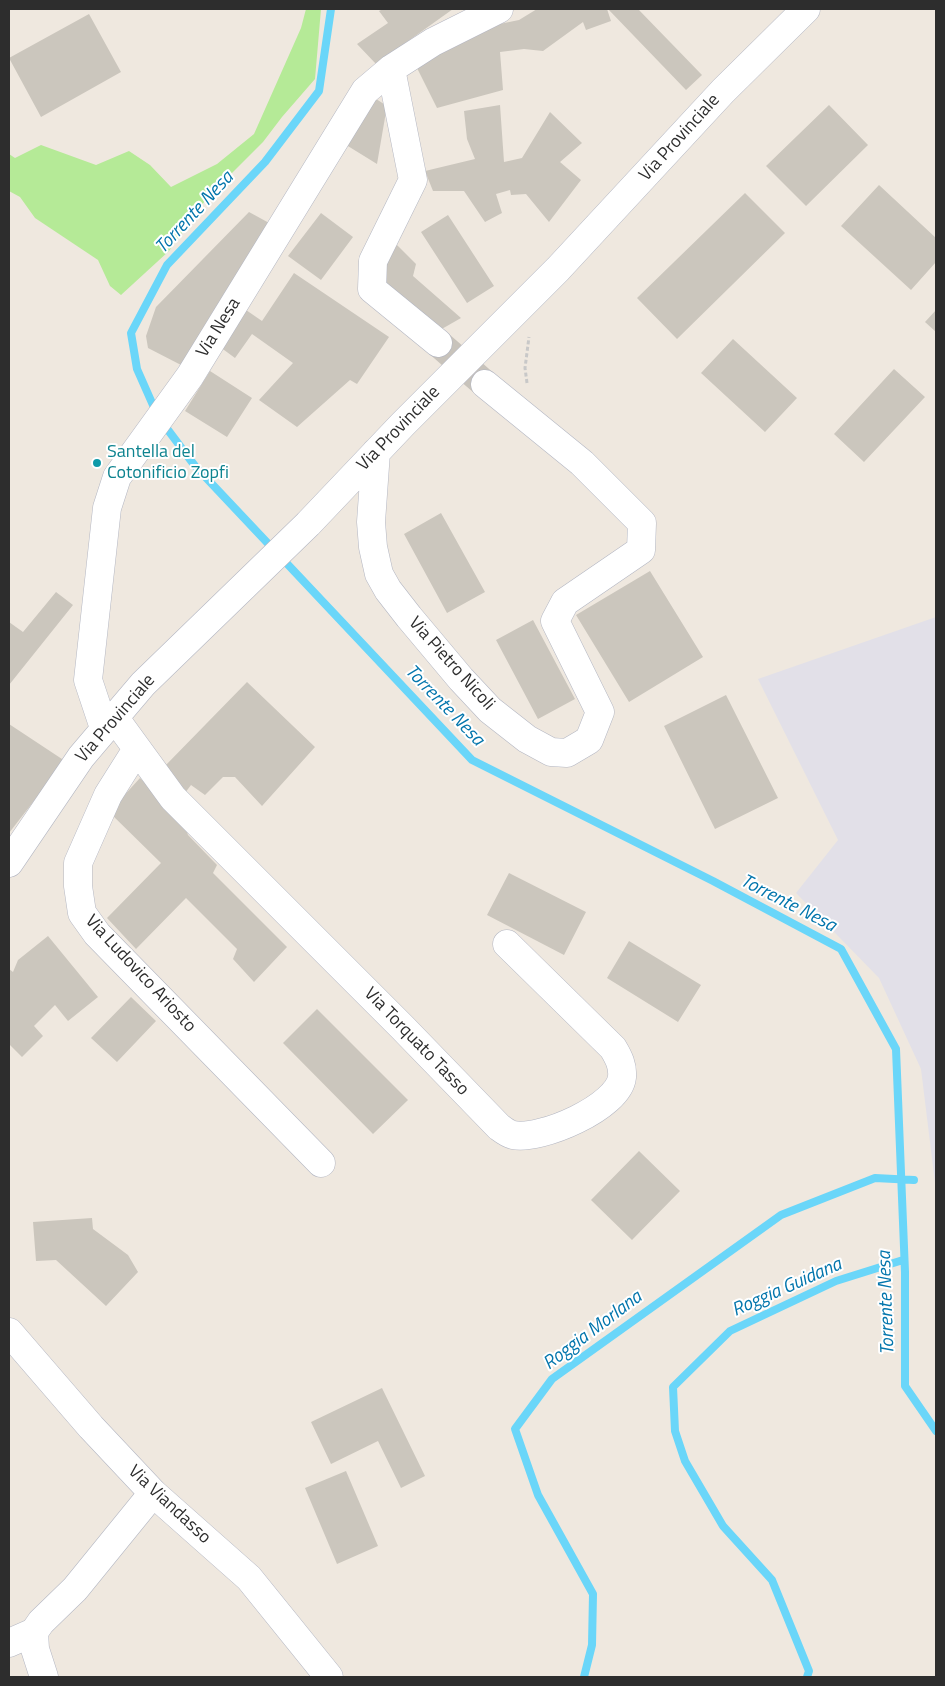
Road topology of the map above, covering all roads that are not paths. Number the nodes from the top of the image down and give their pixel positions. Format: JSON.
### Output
{"nodes":[{"id":1,"x":499,"y":9,"type":"edge"},
{"id":2,"x":806,"y":9,"type":"edge"},
{"id":3,"x":391,"y":70,"type":"junction"},
{"id":4,"x":438,"y":344,"type":"tunnel mouth"},
{"id":5,"x":485,"y":384,"type":"tunnel mouth"},
{"id":6,"x":376,"y":452,"type":"junction"},
{"id":7,"x":109,"y":722,"type":"junction"},
{"id":8,"x":137,"y":749,"type":"junction"},
{"id":9,"x":9,"y":864,"type":"edge"},
{"id":10,"x":507,"y":944,"type":"dead end"},
{"id":11,"x":321,"y":1163,"type":"dead end"},
{"id":12,"x":9,"y":1332,"type":"edge"},
{"id":13,"x":153,"y":1493,"type":"junction"},
{"id":14,"x":34,"y":1632,"type":"junction"},
{"id":15,"x":9,"y":1643,"type":"edge"},
{"id":16,"x":44,"y":1677,"type":"edge"},
{"id":17,"x":329,"y":1677,"type":"edge"}],
"edges":[{"from":1,"to":3,"type":"street","name":"Via Nesa"},
{"from":2,"to":6,"type":"street","name":"Via Provinciale"},
{"from":3,"to":4,"type":"street"},
{"from":3,"to":7,"type":"street","name":"Via Nesa"},
{"from":5,"to":6,"type":"street","name":"Via Pietro Nicoli"},
{"from":6,"to":7,"type":"street","name":"Via Provinciale"},
{"from":7,"to":8,"type":"street","name":"Via Torquato Tasso"},
{"from":7,"to":9,"type":"street","name":"Via Provinciale"},
{"from":8,"to":10,"type":"street","name":"Via Torquato Tasso"},
{"from":8,"to":11,"type":"street","name":"Via Ludovico Ariosto"},
{"from":12,"to":13,"type":"street","name":"Via Viandasso"},
{"from":13,"to":14,"type":"street"},
{"from":13,"to":17,"type":"street","name":"Via Viandasso"},
{"from":14,"to":15,"type":"street"},
{"from":14,"to":16,"type":"street"}]}
